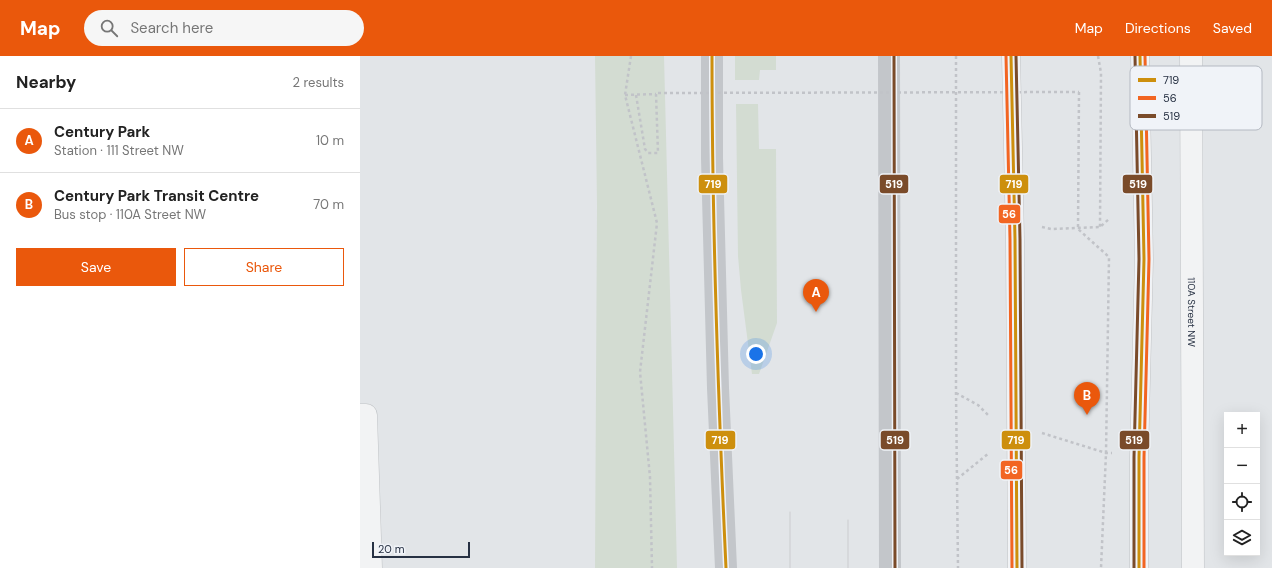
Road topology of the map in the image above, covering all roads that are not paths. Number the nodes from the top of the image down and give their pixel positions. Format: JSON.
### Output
{"nodes":[{"id":1,"x":712,"y":56,"type":"edge"},
{"id":2,"x":889,"y":56,"type":"edge"},
{"id":3,"x":1011,"y":56,"type":"edge"},
{"id":4,"x":1140,"y":56,"type":"edge"},
{"id":5,"x":1191,"y":56,"type":"edge"},
{"id":6,"x":1140,"y":66,"type":"edge"},
{"id":7,"x":1191,"y":66,"type":"edge"},
{"id":8,"x":1141,"y":130,"type":"edge"},
{"id":9,"x":1191,"y":130,"type":"edge"},
{"id":10,"x":363,"y":415,"type":"edge"},
{"id":11,"x":371,"y":568,"type":"edge"},
{"id":12,"x":726,"y":568,"type":"edge"},
{"id":13,"x":890,"y":568,"type":"edge"},
{"id":14,"x":1017,"y":568,"type":"edge"},
{"id":15,"x":1139,"y":568,"type":"edge"},
{"id":16,"x":1193,"y":568,"type":"edge"}],
"edges":[{"from":1,"to":12,"type":"main road"},
{"from":2,"to":13,"type":"main road"},
{"from":3,"to":14,"type":"lane"},
{"from":4,"to":6,"type":"lane"},
{"from":5,"to":7,"type":"street","name":"110A Street NW"},
{"from":8,"to":15,"type":"lane"},
{"from":9,"to":16,"type":"street","name":"110A Street NW"},
{"from":10,"to":11,"type":"street"}]}
